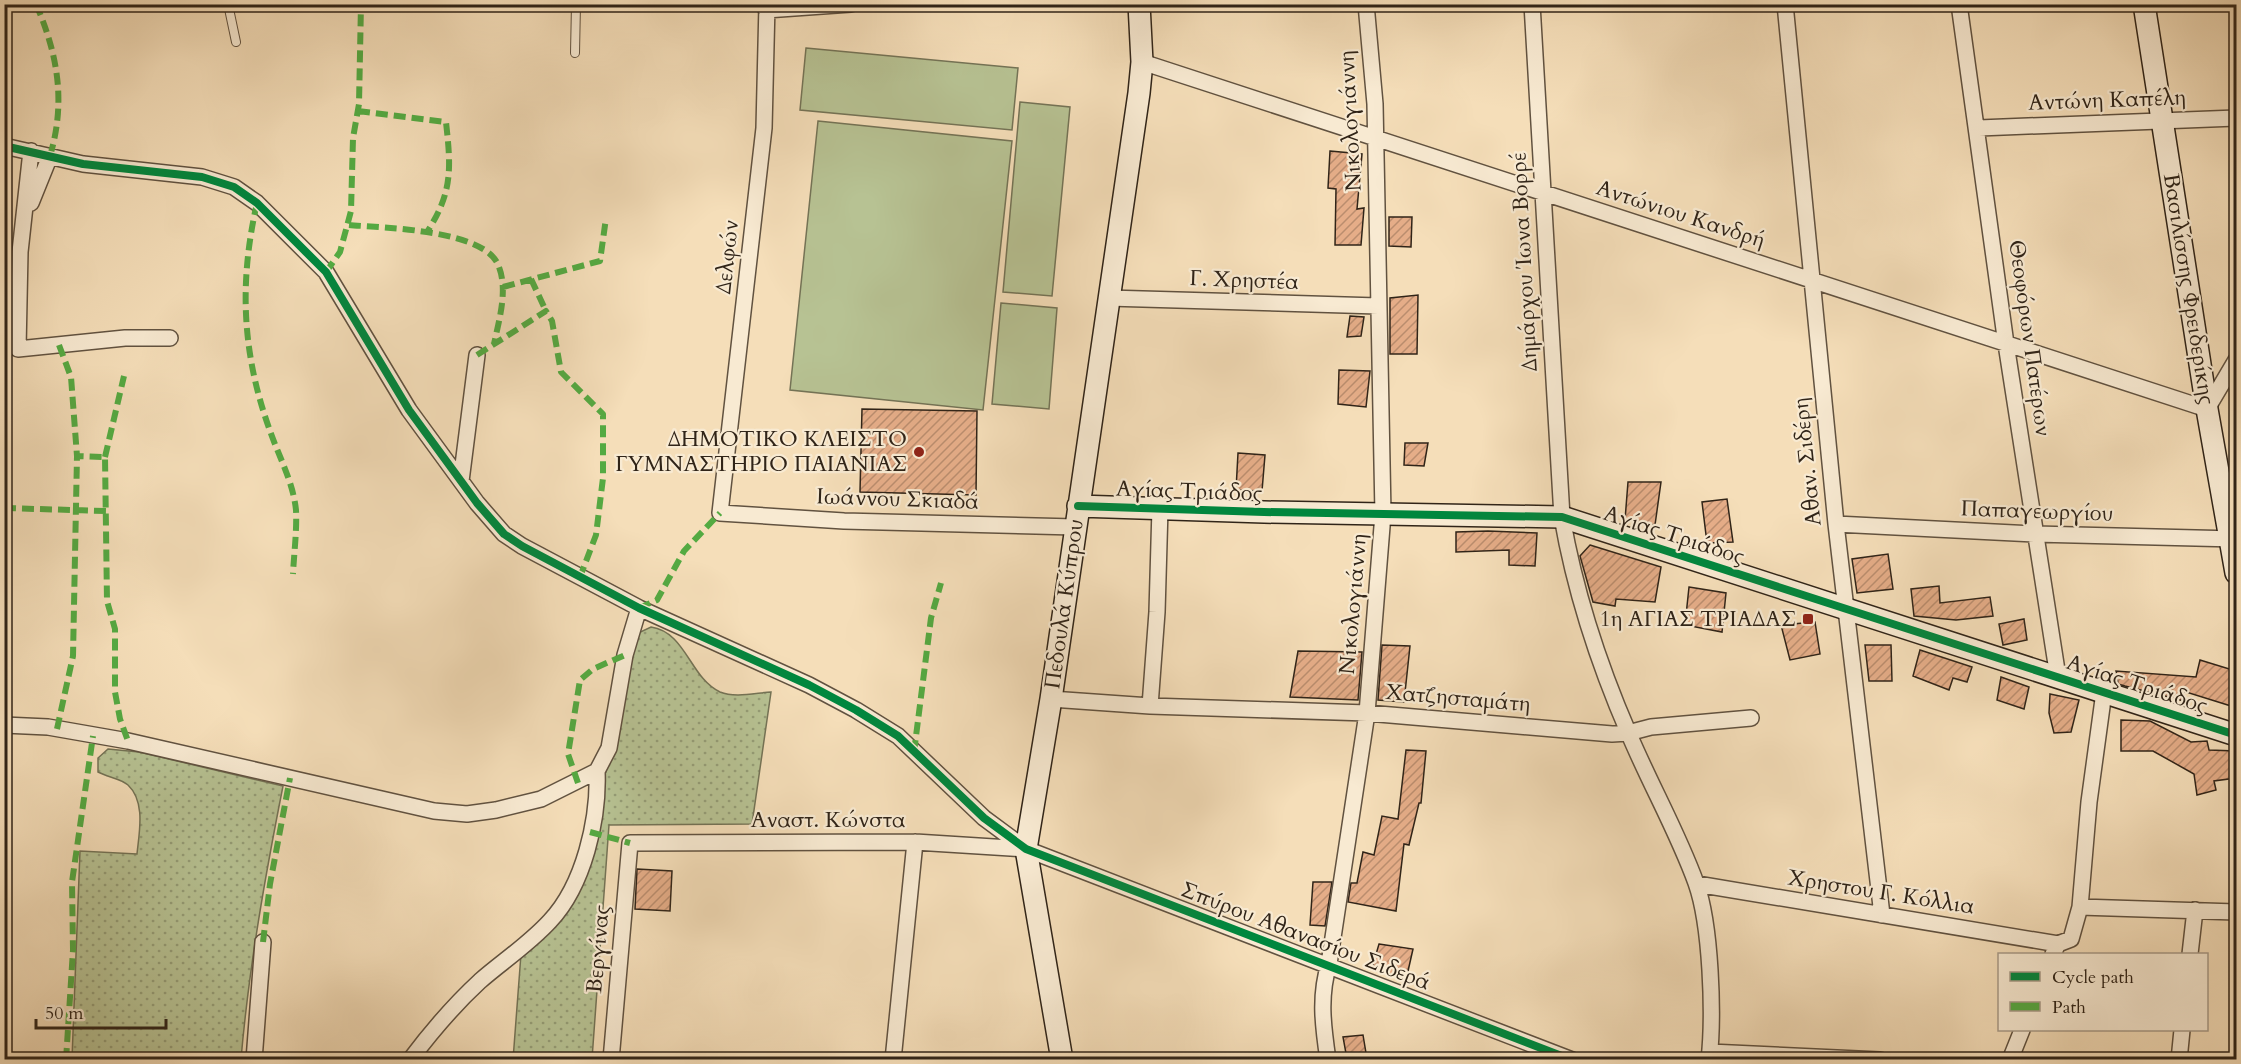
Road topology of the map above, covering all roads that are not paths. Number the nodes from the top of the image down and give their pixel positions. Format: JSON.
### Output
{"nodes":[{"id":1,"x":228,"y":4,"type":"edge"},
{"id":2,"x":576,"y":4,"type":"edge"},
{"id":3,"x":851,"y":4,"type":"edge"},
{"id":4,"x":1139,"y":4,"type":"edge"},
{"id":5,"x":1366,"y":4,"type":"edge"},
{"id":6,"x":1532,"y":4,"type":"edge"},
{"id":7,"x":1785,"y":4,"type":"edge"},
{"id":8,"x":1959,"y":4,"type":"edge"},
{"id":9,"x":2144,"y":4,"type":"edge"},
{"id":10,"x":767,"y":7,"type":"edge"},
{"id":11,"x":236,"y":42,"type":"dead end"},
{"id":12,"x":575,"y":52,"type":"dead end"},
{"id":13,"x":1142,"y":62,"type":"junction"},
{"id":14,"x":2236,"y":118,"type":"edge"},
{"id":15,"x":2162,"y":120,"type":"junction"},
{"id":16,"x":1978,"y":128,"type":"junction"},
{"id":17,"x":1376,"y":138,"type":"junction"},
{"id":18,"x":4,"y":146,"type":"edge"},
{"id":19,"x":31,"y":151,"type":"junction"},
{"id":20,"x":51,"y":156,"type":"junction"},
{"id":21,"x":1542,"y":192,"type":"junction"},
{"id":22,"x":24,"y":215,"type":"junction"},
{"id":23,"x":1810,"y":280,"type":"junction"},
{"id":24,"x":1108,"y":298,"type":"junction"},
{"id":25,"x":1378,"y":306,"type":"junction"},
{"id":26,"x":170,"y":338,"type":"dead end"},
{"id":27,"x":2006,"y":344,"type":"junction"},
{"id":28,"x":11,"y":349,"type":"edge"},
{"id":29,"x":477,"y":355,"type":"dead end"},
{"id":30,"x":2236,"y":360,"type":"edge"},
{"id":31,"x":2207,"y":409,"type":"junction"},
{"id":32,"x":461,"y":481,"type":"junction"},
{"id":33,"x":1078,"y":506,"type":"junction"},
{"id":34,"x":1160,"y":508,"type":"junction"},
{"id":35,"x":720,"y":513,"type":"joint"},
{"id":36,"x":1383,"y":514,"type":"junction"},
{"id":37,"x":1562,"y":518,"type":"junction"},
{"id":38,"x":1836,"y":524,"type":"junction"},
{"id":39,"x":1075,"y":527,"type":"junction"},
{"id":40,"x":2035,"y":534,"type":"junction"},
{"id":41,"x":2234,"y":540,"type":"edge"},
{"id":42,"x":2236,"y":573,"type":"edge"},
{"id":43,"x":639,"y":608,"type":"junction"},
{"id":44,"x":1845,"y":609,"type":"junction"},
{"id":45,"x":2058,"y":677,"type":"junction"},
{"id":46,"x":2104,"y":692,"type":"junction"},
{"id":47,"x":1051,"y":699,"type":"junction"},
{"id":48,"x":1150,"y":706,"type":"junction"},
{"id":49,"x":1367,"y":713,"type":"junction"},
{"id":50,"x":1751,"y":718,"type":"dead end"},
{"id":51,"x":4,"y":725,"type":"edge"},
{"id":52,"x":1628,"y":733,"type":"junction"},
{"id":53,"x":2236,"y":735,"type":"edge"},
{"id":54,"x":597,"y":771,"type":"junction"},
{"id":55,"x":915,"y":842,"type":"junction"},
{"id":56,"x":630,"y":843,"type":"joint"},
{"id":57,"x":1026,"y":849,"type":"junction"},
{"id":58,"x":1697,"y":884,"type":"junction"},
{"id":59,"x":2080,"y":907,"type":"junction"},
{"id":60,"x":2195,"y":910,"type":"junction"},
{"id":61,"x":2236,"y":912,"type":"edge"},
{"id":62,"x":1882,"y":915,"type":"junction"},
{"id":63,"x":263,"y":942,"type":"dead end"},
{"id":64,"x":2055,"y":949,"type":"edge"},
{"id":65,"x":2190,"y":953,"type":"edge"},
{"id":66,"x":1329,"y":964,"type":"junction"},
{"id":67,"x":2021,"y":1031,"type":"edge"},
{"id":68,"x":2182,"y":1031,"type":"edge"},
{"id":69,"x":1710,"y":1056,"type":"edge"},
{"id":70,"x":254,"y":1059,"type":"edge"},
{"id":71,"x":410,"y":1059,"type":"edge"},
{"id":72,"x":611,"y":1059,"type":"edge"},
{"id":73,"x":893,"y":1059,"type":"edge"},
{"id":74,"x":1062,"y":1059,"type":"edge"},
{"id":75,"x":1328,"y":1059,"type":"edge"},
{"id":76,"x":1572,"y":1059,"type":"edge"},
{"id":77,"x":1880,"y":1059,"type":"edge"},
{"id":78,"x":2010,"y":1059,"type":"edge"},
{"id":79,"x":2179,"y":1059,"type":"edge"}],
"edges":[{"from":1,"to":11,"type":"lane"},
{"from":2,"to":12,"type":"lane"},
{"from":3,"to":10,"type":"street"},
{"from":4,"to":13,"type":"street","name":"Πεδουλά Κύπρου"},
{"from":5,"to":17,"type":"street","name":"Νικολογιάννη"},
{"from":6,"to":21,"type":"street","name":"Δημάρχου Ίωνα Βορρέ"},
{"from":7,"to":23,"type":"street","name":"Αθαν. Σιδέρη"},
{"from":8,"to":16,"type":"street","name":"Θεοφόρων Πατέρων"},
{"from":9,"to":15,"type":"street","name":"Βασιλίσσης Φρειδερίκης"},
{"from":10,"to":35,"type":"street","name":"Δελφών"},
{"from":13,"to":17,"type":"street","name":"Αντώνιου Κανδρή"},
{"from":13,"to":24,"type":"street","name":"Πεδουλά Κύπρου"},
{"from":14,"to":15,"type":"street","name":"Αντώνη Καπέλη"},
{"from":15,"to":16,"type":"street","name":"Αντώνη Καπέλη"},
{"from":15,"to":31,"type":"street","name":"Βασιλίσσης Φρειδερίκης"},
{"from":16,"to":27,"type":"street","name":"Θεοφόρων Πατέρων"},
{"from":17,"to":21,"type":"street","name":"Αντώνιου Κανδρή"},
{"from":17,"to":25,"type":"street","name":"Νικολογιάννη"},
{"from":18,"to":19,"type":"street"},
{"from":19,"to":20,"type":"street"},
{"from":19,"to":22,"type":"street"},
{"from":20,"to":22,"type":"street"},
{"from":20,"to":32,"type":"street"},
{"from":21,"to":23,"type":"street","name":"Αντώνιου Κανδρή"},
{"from":21,"to":37,"type":"street","name":"Δημάρχου Ίωνα Βορρέ"},
{"from":22,"to":28,"type":"street"},
{"from":23,"to":27,"type":"street","name":"Αντώνιου Κανδρή"},
{"from":23,"to":38,"type":"street","name":"Αθαν. Σιδέρη"},
{"from":24,"to":25,"type":"street","name":"Γ. Χρηστέα"},
{"from":24,"to":33,"type":"street","name":"Πεδουλά Κύπρου"},
{"from":25,"to":36,"type":"street","name":"Νικολογιάννη"},
{"from":26,"to":28,"type":"street"},
{"from":27,"to":31,"type":"street","name":"Αντώνιου Κανδρή"},
{"from":27,"to":40,"type":"street","name":"Θεοφόρων Πατέρων"},
{"from":29,"to":32,"type":"street"},
{"from":30,"to":31,"type":"street"},
{"from":31,"to":41,"type":"street","name":"Βασιλίσσης Φρειδερίκης"},
{"from":32,"to":43,"type":"street"},
{"from":33,"to":34,"type":"street","name":"Αγίας Τριάδος"},
{"from":33,"to":39,"type":"street","name":"Πεδουλά Κύπρου"},
{"from":34,"to":36,"type":"street","name":"Αγίας Τριάδος"},
{"from":34,"to":48,"type":"street"},
{"from":35,"to":39,"type":"street","name":"Ιωάννου Σκιαδά"},
{"from":36,"to":37,"type":"street","name":"Αγίας Τριάδος"},
{"from":36,"to":49,"type":"street","name":"Νικολογιάννη"},
{"from":37,"to":44,"type":"street","name":"Αγίας Τριάδος"},
{"from":37,"to":52,"type":"street","name":"Δημάρχου Ίωνα Βορρέ"},
{"from":38,"to":40,"type":"street","name":"Παπαγεωργίου"},
{"from":38,"to":44,"type":"street","name":"Αθαν. Σιδέρη"},
{"from":39,"to":47,"type":"street","name":"Πεδουλά Κύπρου"},
{"from":40,"to":41,"type":"street","name":"Παπαγεωργίου"},
{"from":40,"to":45,"type":"street","name":"Θεοφόρων Πατέρων"},
{"from":41,"to":42,"type":"street","name":"Βασιλίσσης Φρειδερίκης"},
{"from":43,"to":54,"type":"street"},
{"from":43,"to":57,"type":"street"},
{"from":44,"to":45,"type":"street","name":"Αγίας Τριάδος"},
{"from":44,"to":62,"type":"street","name":"Αθαν. Σιδέρη"},
{"from":45,"to":46,"type":"street","name":"Αγίας Τριάδος"},
{"from":46,"to":53,"type":"street","name":"Αγίας Τριάδος"},
{"from":46,"to":59,"type":"street"},
{"from":47,"to":48,"type":"street","name":"Χατζησταμάτη"},
{"from":47,"to":57,"type":"street","name":"Πεδουλά Κύπρου"},
{"from":48,"to":49,"type":"street","name":"Χατζησταμάτη"},
{"from":49,"to":52,"type":"street","name":"Χατζησταμάτη"},
{"from":49,"to":66,"type":"street","name":"Νικολογιάννη"},
{"from":50,"to":52,"type":"street","name":"Χατζησταμάτη"},
{"from":51,"to":54,"type":"street"},
{"from":52,"to":58,"type":"street","name":"Δημάρχου Ίωνα Βορρέ"},
{"from":54,"to":71,"type":"street"},
{"from":55,"to":56,"type":"street","name":"Αναστ. Κώνστα"},
{"from":55,"to":57,"type":"street","name":"Αναστ. Κώνστα"},
{"from":55,"to":73,"type":"street"},
{"from":56,"to":72,"type":"street","name":"Βεργίνας"},
{"from":57,"to":66,"type":"street","name":"Σπύρου Αθανασίου Σιδερά"},
{"from":57,"to":74,"type":"street","name":"Πεδουλά Κύπρου"},
{"from":58,"to":62,"type":"street","name":"Χρηστου Γ. Κόλλια"},
{"from":58,"to":69,"type":"street","name":"Δημάρχου Ίωνα Βορρέ"},
{"from":59,"to":60,"type":"street"},
{"from":59,"to":64,"type":"street"},
{"from":60,"to":61,"type":"street"},
{"from":60,"to":65,"type":"street"},
{"from":62,"to":64,"type":"street","name":"Χρηστου Γ. Κόλλια"},
{"from":63,"to":70,"type":"street"},
{"from":66,"to":75,"type":"street","name":"Νικολογιάννη"},
{"from":66,"to":76,"type":"street","name":"Σπύρου Αθανασίου Σιδερά"},
{"from":67,"to":78,"type":"street"},
{"from":68,"to":79,"type":"street"},
{"from":69,"to":77,"type":"street"}]}
